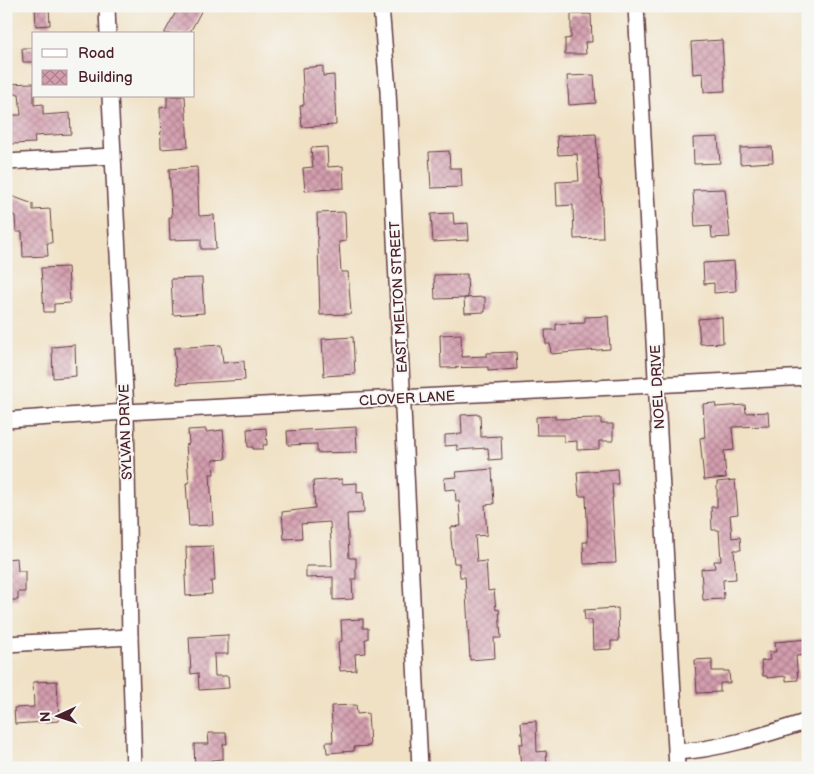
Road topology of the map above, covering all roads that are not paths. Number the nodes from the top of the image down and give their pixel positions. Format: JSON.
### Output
{"nodes":[{"id":1,"x":107,"y":6,"type":"edge"},
{"id":2,"x":381,"y":6,"type":"edge"},
{"id":3,"x":636,"y":6,"type":"edge"},
{"id":4,"x":108,"y":32,"type":"edge"},
{"id":5,"x":110,"y":98,"type":"edge"},
{"id":6,"x":113,"y":156,"type":"junction"},
{"id":7,"x":6,"y":162,"type":"edge"},
{"id":8,"x":808,"y":377,"type":"edge"},
{"id":9,"x":657,"y":386,"type":"junction"},
{"id":10,"x":403,"y":398,"type":"junction"},
{"id":11,"x":126,"y":412,"type":"junction"},
{"id":12,"x":6,"y":420,"type":"edge"},
{"id":13,"x":130,"y":637,"type":"junction"},
{"id":14,"x":6,"y":644,"type":"edge"},
{"id":15,"x":808,"y":721,"type":"edge"},
{"id":16,"x":676,"y":752,"type":"junction"},
{"id":17,"x":134,"y":768,"type":"edge"},
{"id":18,"x":420,"y":768,"type":"edge"},
{"id":19,"x":676,"y":768,"type":"edge"}],
"edges":[{"from":1,"to":4,"type":"street"},
{"from":2,"to":10,"type":"street","name":"EAST MELTON STREET"},
{"from":3,"to":9,"type":"street","name":"NOEL DRIVE"},
{"from":5,"to":6,"type":"street","name":"SYLVAN DRIVE"},
{"from":6,"to":7,"type":"street"},
{"from":6,"to":11,"type":"street","name":"SYLVAN DRIVE"},
{"from":8,"to":9,"type":"street","name":"CLOVER LANE"},
{"from":9,"to":10,"type":"street","name":"CLOVER LANE"},
{"from":9,"to":16,"type":"street","name":"NOEL DRIVE"},
{"from":10,"to":11,"type":"street","name":"CLOVER LANE"},
{"from":10,"to":18,"type":"street","name":"EAST MELTON STREET"},
{"from":11,"to":12,"type":"street","name":"CLOVER LANE"},
{"from":11,"to":13,"type":"street","name":"SYLVAN DRIVE"},
{"from":13,"to":14,"type":"street"},
{"from":13,"to":17,"type":"street","name":"SYLVAN DRIVE"},
{"from":15,"to":16,"type":"street"},
{"from":16,"to":19,"type":"street","name":"NOEL DRIVE"}]}
